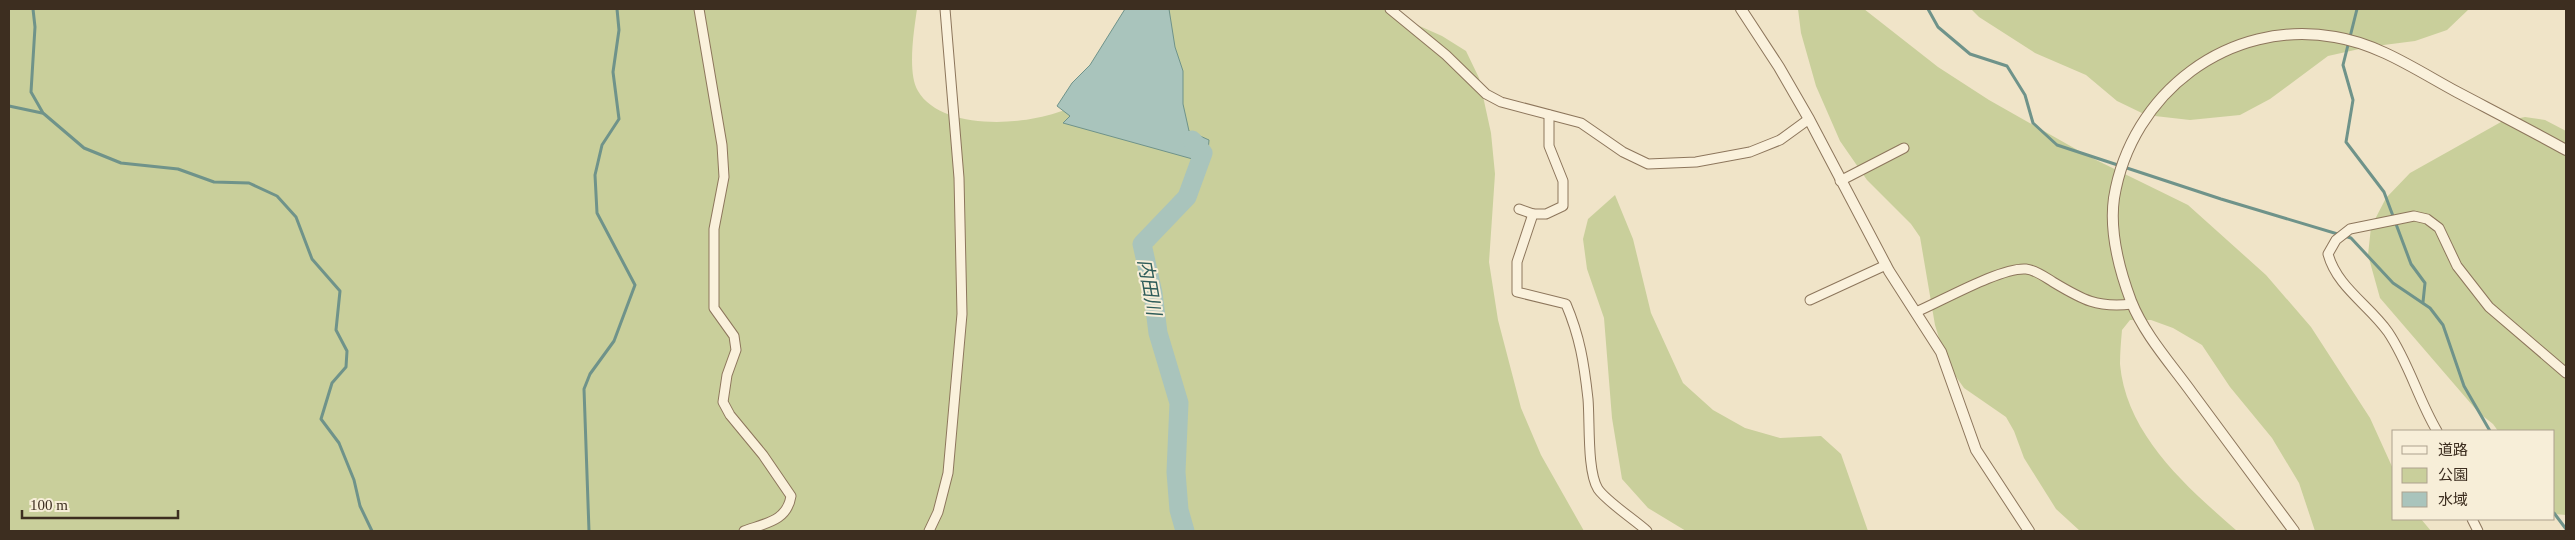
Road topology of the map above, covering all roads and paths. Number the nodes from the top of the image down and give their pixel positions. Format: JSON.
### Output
{"nodes":[{"id":1,"x":699,"y":9,"type":"edge"},
{"id":2,"x":945,"y":9,"type":"edge"},
{"id":3,"x":1390,"y":9,"type":"edge"},
{"id":4,"x":1741,"y":9,"type":"edge"},
{"id":5,"x":1549,"y":115,"type":"junction"},
{"id":6,"x":1809,"y":119,"type":"junction"},
{"id":7,"x":1904,"y":148,"type":"dead end"},
{"id":8,"x":2566,"y":150,"type":"edge"},
{"id":9,"x":1840,"y":180,"type":"junction"},
{"id":10,"x":1518,"y":209,"type":"dead end"},
{"id":11,"x":1533,"y":214,"type":"junction"},
{"id":12,"x":1886,"y":265,"type":"junction"},
{"id":13,"x":1810,"y":300,"type":"dead end"},
{"id":14,"x":2132,"y":304,"type":"junction"},
{"id":15,"x":1916,"y":312,"type":"junction"},
{"id":16,"x":2566,"y":372,"type":"edge"},
{"id":17,"x":2436,"y":430,"type":"edge"},
{"id":18,"x":744,"y":531,"type":"edge"},
{"id":19,"x":929,"y":531,"type":"edge"},
{"id":20,"x":1647,"y":531,"type":"edge"},
{"id":21,"x":2029,"y":531,"type":"edge"},
{"id":22,"x":2294,"y":531,"type":"edge"}],
"edges":[{"from":1,"to":18,"type":"street"},
{"from":2,"to":19,"type":"street"},
{"from":3,"to":5,"type":"street"},
{"from":4,"to":6,"type":"street"},
{"from":5,"to":6,"type":"street"},
{"from":5,"to":11,"type":"street"},
{"from":6,"to":9,"type":"street"},
{"from":7,"to":9,"type":"street"},
{"from":8,"to":14,"type":"street"},
{"from":9,"to":12,"type":"street"},
{"from":10,"to":11,"type":"street"},
{"from":11,"to":20,"type":"street"},
{"from":12,"to":13,"type":"street"},
{"from":12,"to":15,"type":"street"},
{"from":14,"to":15,"type":"street"},
{"from":14,"to":22,"type":"street"},
{"from":15,"to":21,"type":"street"},
{"from":16,"to":17,"type":"street"}]}
